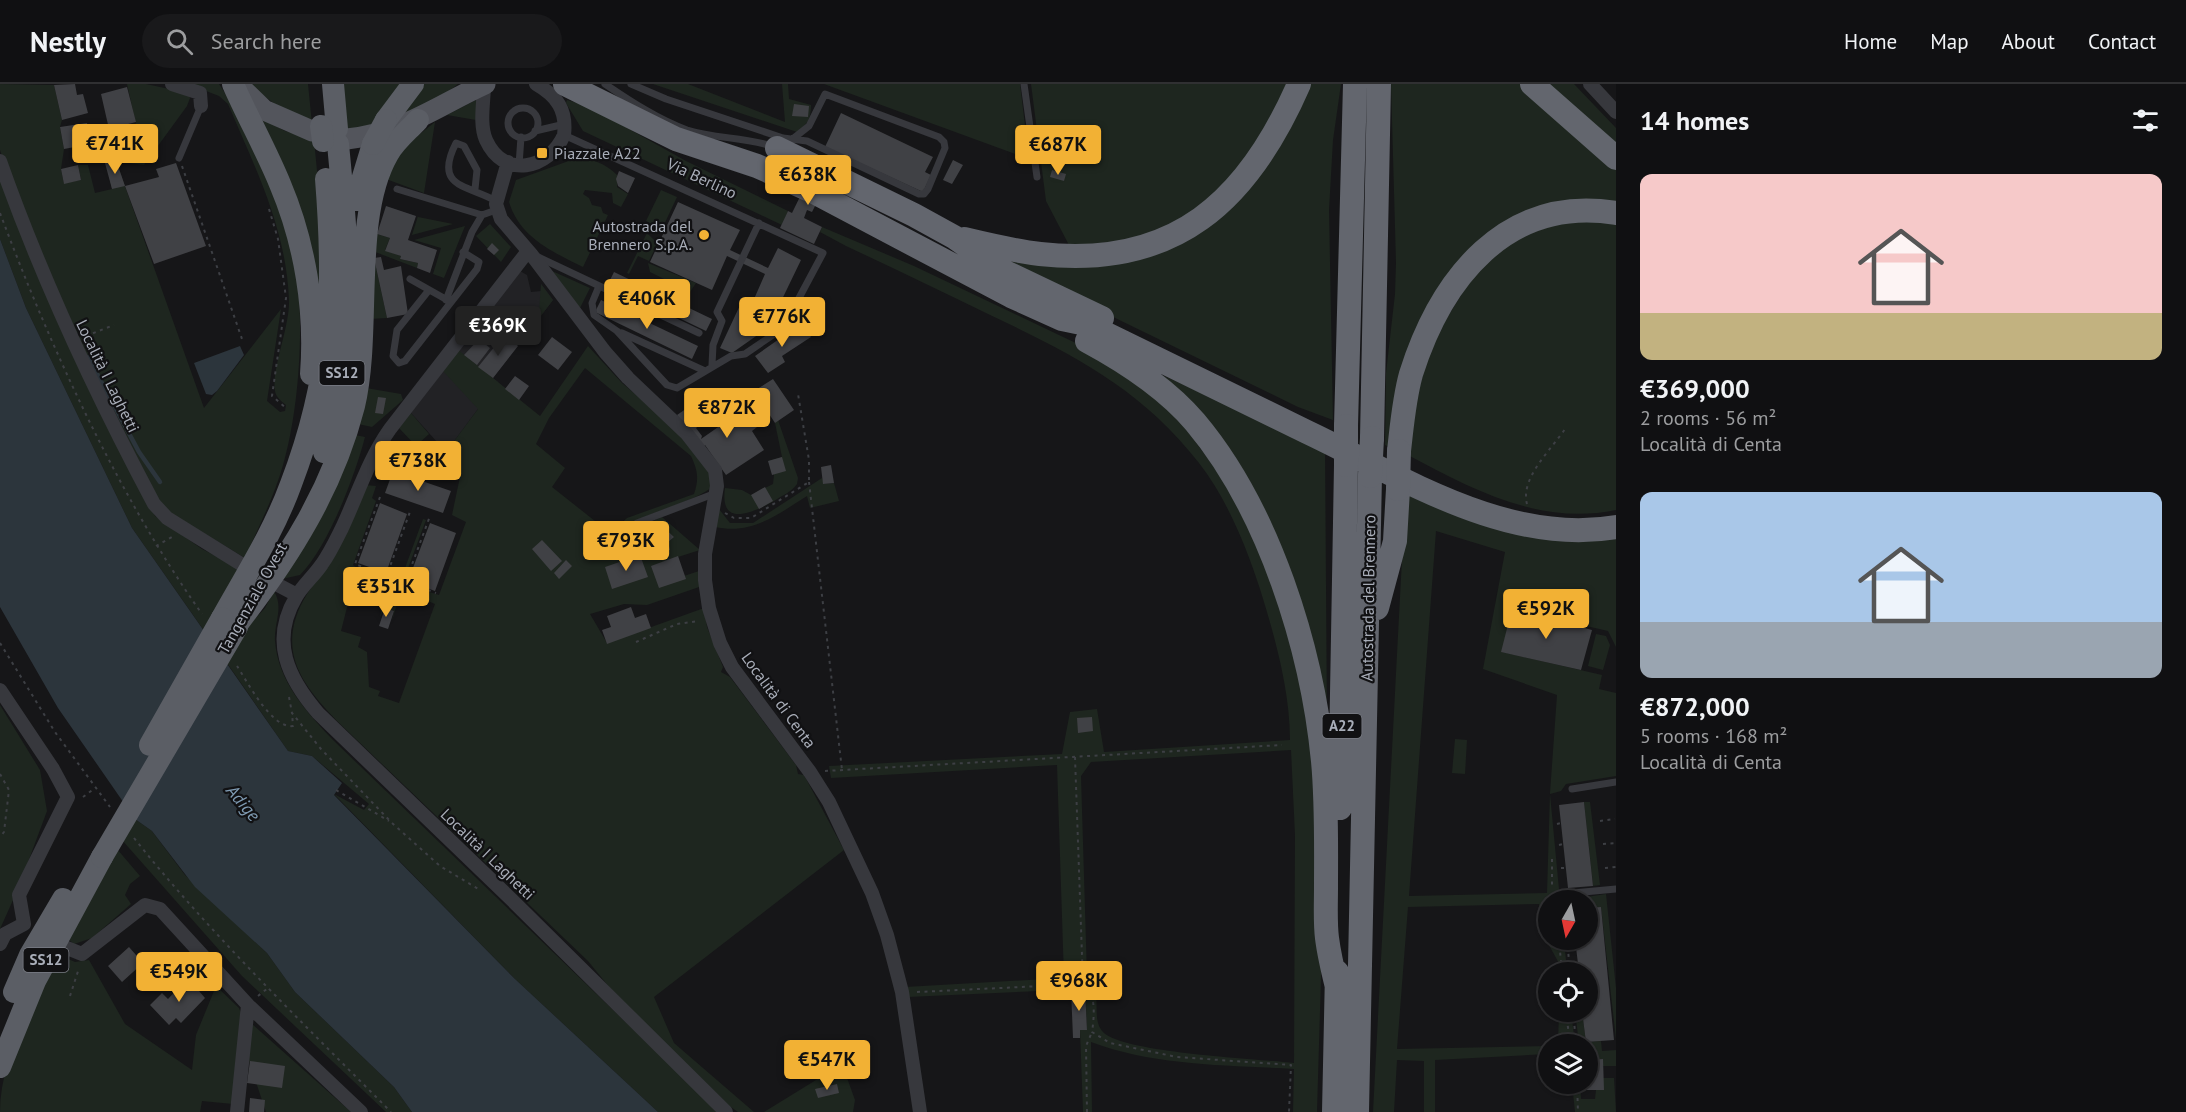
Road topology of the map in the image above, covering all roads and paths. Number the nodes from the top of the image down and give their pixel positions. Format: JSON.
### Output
{"nodes":[{"id":1,"x":172,"y":84,"type":"edge"},
{"id":2,"x":235,"y":84,"type":"edge"},
{"id":3,"x":318,"y":84,"type":"edge"},
{"id":4,"x":333,"y":84,"type":"edge"},
{"id":5,"x":413,"y":84,"type":"edge"},
{"id":6,"x":485,"y":84,"type":"edge"},
{"id":7,"x":536,"y":84,"type":"edge"},
{"id":8,"x":565,"y":84,"type":"edge"},
{"id":9,"x":605,"y":84,"type":"edge"},
{"id":10,"x":631,"y":84,"type":"edge"},
{"id":11,"x":1024,"y":84,"type":"edge"},
{"id":12,"x":1299,"y":84,"type":"edge"},
{"id":13,"x":1355,"y":84,"type":"edge"},
{"id":14,"x":1379,"y":84,"type":"edge"},
{"id":15,"x":1532,"y":84,"type":"edge"},
{"id":16,"x":1595,"y":86,"type":"edge"},
{"id":17,"x":201,"y":106,"type":"joint"},
{"id":18,"x":1616,"y":112,"type":"edge"},
{"id":19,"x":418,"y":120,"type":"junction"},
{"id":20,"x":565,"y":129,"type":"junction"},
{"id":21,"x":535,"y":131,"type":"junction"},
{"id":22,"x":329,"y":135,"type":"junction"},
{"id":23,"x":521,"y":138,"type":"junction"},
{"id":24,"x":785,"y":143,"type":"junction"},
{"id":25,"x":179,"y":158,"type":"joint"},
{"id":26,"x":1616,"y":158,"type":"edge"},
{"id":27,"x":0,"y":161,"type":"edge"},
{"id":28,"x":513,"y":164,"type":"junction"},
{"id":29,"x":1037,"y":177,"type":"dead end"},
{"id":30,"x":397,"y":189,"type":"dead end"},
{"id":31,"x":475,"y":189,"type":"junction"},
{"id":32,"x":267,"y":202,"type":"dead end"},
{"id":33,"x":496,"y":205,"type":"junction"},
{"id":34,"x":1616,"y":213,"type":"edge"},
{"id":35,"x":482,"y":215,"type":"junction"},
{"id":36,"x":759,"y":223,"type":"junction"},
{"id":37,"x":954,"y":237,"type":"junction"},
{"id":38,"x":463,"y":252,"type":"junction"},
{"id":39,"x":530,"y":252,"type":"junction"},
{"id":40,"x":348,"y":255,"type":"junction"},
{"id":41,"x":410,"y":279,"type":"dead end"},
{"id":42,"x":599,"y":286,"type":"junction"},
{"id":43,"x":429,"y":290,"type":"junction"},
{"id":44,"x":448,"y":301,"type":"junction"},
{"id":45,"x":1062,"y":319,"type":"junction"},
{"id":46,"x":114,"y":325,"type":"dead end"},
{"id":47,"x":617,"y":331,"type":"junction"},
{"id":48,"x":699,"y":333,"type":"dead end"},
{"id":49,"x":242,"y":339,"type":"dead end"},
{"id":50,"x":73,"y":341,"type":"junction"},
{"id":51,"x":712,"y":365,"type":"junction"},
{"id":52,"x":705,"y":371,"type":"junction"},
{"id":53,"x":798,"y":394,"type":"dead end"},
{"id":54,"x":286,"y":408,"type":"dead end"},
{"id":55,"x":1565,"y":429,"type":"dead end"},
{"id":56,"x":809,"y":482,"type":"junction"},
{"id":57,"x":291,"y":486,"type":"junction"},
{"id":58,"x":716,"y":493,"type":"junction"},
{"id":59,"x":380,"y":497,"type":"dead end"},
{"id":60,"x":411,"y":509,"type":"dead end"},
{"id":61,"x":1532,"y":514,"type":"junction"},
{"id":62,"x":1616,"y":515,"type":"edge"},
{"id":63,"x":430,"y":516,"type":"dead end"},
{"id":64,"x":1616,"y":527,"type":"edge"},
{"id":65,"x":611,"y":543,"type":"dead end"},
{"id":66,"x":241,"y":564,"type":"dead end"},
{"id":67,"x":388,"y":572,"type":"dead end"},
{"id":68,"x":407,"y":578,"type":"dead end"},
{"id":69,"x":278,"y":585,"type":"dead end"},
{"id":70,"x":393,"y":587,"type":"dead end"},
{"id":71,"x":400,"y":593,"type":"dead end"},
{"id":72,"x":436,"y":593,"type":"dead end"},
{"id":73,"x":297,"y":595,"type":"junction"},
{"id":74,"x":233,"y":622,"type":"junction"},
{"id":75,"x":714,"y":622,"type":"junction"},
{"id":76,"x":636,"y":642,"type":"dead end"},
{"id":77,"x":0,"y":643,"type":"edge"},
{"id":78,"x":1367,"y":645,"type":"junction"},
{"id":79,"x":287,"y":668,"type":"junction"},
{"id":80,"x":0,"y":690,"type":"edge"},
{"id":81,"x":1282,"y":745,"type":"dead end"},
{"id":82,"x":1075,"y":757,"type":"junction"},
{"id":83,"x":842,"y":770,"type":"junction"},
{"id":84,"x":810,"y":771,"type":"junction"},
{"id":85,"x":0,"y":774,"type":"edge"},
{"id":86,"x":1616,"y":782,"type":"edge"},
{"id":87,"x":95,"y":788,"type":"junction"},
{"id":88,"x":1572,"y":789,"type":"dead end"},
{"id":89,"x":336,"y":790,"type":"dead end"},
{"id":90,"x":81,"y":798,"type":"dead end"},
{"id":91,"x":117,"y":815,"type":"dead end"},
{"id":92,"x":1616,"y":819,"type":"edge"},
{"id":93,"x":1600,"y":821,"type":"dead end"},
{"id":94,"x":392,"y":822,"type":"junction"},
{"id":95,"x":131,"y":833,"type":"dead end"},
{"id":96,"x":0,"y":837,"type":"edge"},
{"id":97,"x":1616,"y":843,"type":"edge"},
{"id":98,"x":1603,"y":844,"type":"dead end"},
{"id":99,"x":97,"y":853,"type":"junction"},
{"id":100,"x":1552,"y":859,"type":"dead end"},
{"id":101,"x":1616,"y":867,"type":"edge"},
{"id":102,"x":1605,"y":868,"type":"dead end"},
{"id":103,"x":1616,"y":889,"type":"edge"},
{"id":104,"x":1552,"y":890,"type":"edge"},
{"id":105,"x":1598,"y":891,"type":"edge"},
{"id":106,"x":511,"y":899,"type":"junction"},
{"id":107,"x":0,"y":944,"type":"edge"},
{"id":108,"x":62,"y":946,"type":"dead end"},
{"id":109,"x":82,"y":954,"type":"junction"},
{"id":110,"x":1083,"y":984,"type":"junction"},
{"id":111,"x":1336,"y":987,"type":"junction"},
{"id":112,"x":267,"y":988,"type":"junction"},
{"id":113,"x":902,"y":993,"type":"junction"},
{"id":114,"x":70,"y":996,"type":"dead end"},
{"id":115,"x":250,"y":1003,"type":"junction"},
{"id":116,"x":1574,"y":1022,"type":"edge"},
{"id":117,"x":0,"y":1025,"type":"edge"},
{"id":118,"x":1092,"y":1032,"type":"junction"},
{"id":119,"x":1575,"y":1032,"type":"dead end"},
{"id":120,"x":0,"y":1068,"type":"edge"},
{"id":121,"x":1577,"y":1094,"type":"edge"},
{"id":122,"x":237,"y":1112,"type":"edge"},
{"id":123,"x":362,"y":1112,"type":"edge"},
{"id":124,"x":391,"y":1112,"type":"edge"},
{"id":125,"x":726,"y":1112,"type":"edge"},
{"id":126,"x":920,"y":1112,"type":"edge"},
{"id":127,"x":1088,"y":1112,"type":"edge"},
{"id":128,"x":1289,"y":1112,"type":"edge"},
{"id":129,"x":1334,"y":1112,"type":"edge"},
{"id":130,"x":1357,"y":1112,"type":"edge"},
{"id":131,"x":1578,"y":1112,"type":"edge"}],
"edges":[{"from":1,"to":17,"type":"street"},
{"from":2,"to":22,"type":"main road"},
{"from":2,"to":57,"type":"highway"},
{"from":3,"to":22,"type":"highway","name":"Tangenziale Ovest","number":"SS12"},
{"from":4,"to":22,"type":"highway","name":"Tangenziale Ovest","number":"SS12"},
{"from":5,"to":40,"type":"highway","bridge":true},
{"from":6,"to":19,"type":"main road"},
{"from":6,"to":28,"type":"street"},
{"from":7,"to":20,"type":"street"},
{"from":8,"to":45,"type":"highway"},
{"from":9,"to":24,"type":"lane"},
{"from":10,"to":24,"type":"lane"},
{"from":11,"to":29,"type":"lane"},
{"from":12,"to":37,"type":"highway"},
{"from":13,"to":111,"type":"highway","name":"Autostrada del Brennero","number":"A22","bridge":true},
{"from":14,"to":78,"type":"highway","name":"Autostrada del Brennero","number":"A22","bridge":true},
{"from":15,"to":26,"type":"highway"},
{"from":16,"to":18,"type":"street"},
{"from":17,"to":25,"type":"lane"},
{"from":19,"to":22,"type":"main road"},
{"from":19,"to":74,"type":"highway"},
{"from":20,"to":21,"type":"lane"},
{"from":20,"to":28,"type":"street"},
{"from":20,"to":36,"type":"lane","name":"Via Berlino"},
{"from":21,"to":23,"type":"lane"},
{"from":21,"to":23,"type":"lane"},
{"from":22,"to":40,"type":"highway","name":"Tangenziale Ovest","number":"SS12"},
{"from":22,"to":57,"type":"highway","name":"Tangenziale Ovest","number":"SS12"},
{"from":23,"to":28,"type":"lane"},
{"from":24,"to":24,"type":"lane"},
{"from":24,"to":37,"type":"highway"},
{"from":25,"to":49,"type":"path"},
{"from":27,"to":50,"type":"street","name":"Località I Laghetti"},
{"from":28,"to":33,"type":"street"},
{"from":30,"to":35,"type":"lane"},
{"from":31,"to":31,"type":"lane"},
{"from":31,"to":33,"type":"lane"},
{"from":32,"to":54,"type":"path"},
{"from":33,"to":35,"type":"lane"},
{"from":33,"to":39,"type":"street","name":"Località di Centa"},
{"from":34,"to":78,"type":"highway","bridge":true},
{"from":35,"to":38,"type":"lane"},
{"from":36,"to":51,"type":"lane"},
{"from":36,"to":51,"type":"lane","name":"Via Berlino"},
{"from":37,"to":61,"type":"highway"},
{"from":38,"to":44,"type":"lane"},
{"from":38,"to":44,"type":"lane"},
{"from":39,"to":42,"type":"lane"},
{"from":39,"to":58,"type":"street","name":"Località di Centa"},
{"from":39,"to":73,"type":"street","name":"Località I Laghetti"},
{"from":40,"to":74,"type":"highway","name":"Tangenziale Ovest","number":"SS12"},
{"from":41,"to":43,"type":"lane"},
{"from":42,"to":47,"type":"lane"},
{"from":42,"to":48,"type":"lane"},
{"from":43,"to":44,"type":"lane"},
{"from":43,"to":44,"type":"lane"},
{"from":45,"to":64,"type":"highway"},
{"from":45,"to":111,"type":"highway"},
{"from":46,"to":50,"type":"path"},
{"from":47,"to":52,"type":"lane"},
{"from":47,"to":52,"type":"lane"},
{"from":50,"to":66,"type":"street","name":"Località I Laghetti"},
{"from":51,"to":52,"type":"lane"},
{"from":53,"to":56,"type":"path"},
{"from":55,"to":61,"type":"path"},
{"from":56,"to":58,"type":"path"},
{"from":56,"to":83,"type":"path"},
{"from":57,"to":74,"type":"highway","name":"Tangenziale Ovest","number":"SS12"},
{"from":58,"to":65,"type":"lane"},
{"from":58,"to":75,"type":"street","name":"Località di Centa"},
{"from":59,"to":70,"type":"path"},
{"from":60,"to":67,"type":"path"},
{"from":61,"to":62,"type":"highway"},
{"from":63,"to":68,"type":"path"},
{"from":69,"to":73,"type":"street"},
{"from":71,"to":72,"type":"path"},
{"from":73,"to":79,"type":"street","name":"Località I Laghetti"},
{"from":74,"to":99,"type":"highway","name":"Tangenziale Ovest","number":"SS12","bridge":true},
{"from":75,"to":76,"type":"path"},
{"from":75,"to":84,"type":"street","name":"Località di Centa"},
{"from":77,"to":87,"type":"path"},
{"from":78,"to":130,"type":"highway","name":"Autostrada del Brennero","number":"A22"},
{"from":79,"to":94,"type":"path"},
{"from":79,"to":106,"type":"street","name":"Località I Laghetti"},
{"from":80,"to":107,"type":"street"},
{"from":81,"to":82,"type":"path"},
{"from":82,"to":83,"type":"path"},
{"from":82,"to":110,"type":"path"},
{"from":83,"to":84,"type":"path"},
{"from":84,"to":113,"type":"street","name":"Località di Centa"},
{"from":85,"to":96,"type":"path"},
{"from":86,"to":88,"type":"lane"},
{"from":87,"to":90,"type":"path"},
{"from":87,"to":91,"type":"path"},
{"from":89,"to":94,"type":"path"},
{"from":92,"to":93,"type":"path"},
{"from":94,"to":106,"type":"path"},
{"from":95,"to":112,"type":"path"},
{"from":97,"to":98,"type":"path"},
{"from":99,"to":117,"type":"highway","name":"Tangenziale Ovest","number":"SS12"},
{"from":99,"to":120,"type":"highway","name":"Tangenziale Ovest","number":"SS12"},
{"from":100,"to":104,"type":"path"},
{"from":101,"to":102,"type":"path"},
{"from":103,"to":105,"type":"lane"},
{"from":106,"to":125,"type":"street","name":"Località I Laghetti"},
{"from":108,"to":109,"type":"street"},
{"from":109,"to":114,"type":"path"},
{"from":109,"to":115,"type":"street"},
{"from":110,"to":113,"type":"path"},
{"from":110,"to":118,"type":"path"},
{"from":111,"to":129,"type":"highway","name":"Autostrada del Brennero","number":"A22"},
{"from":112,"to":115,"type":"path"},
{"from":112,"to":124,"type":"path"},
{"from":113,"to":126,"type":"street","name":"Località di Centa"},
{"from":115,"to":122,"type":"street"},
{"from":115,"to":123,"type":"street"},
{"from":116,"to":119,"type":"path"},
{"from":118,"to":127,"type":"path"},
{"from":118,"to":128,"type":"path"},
{"from":121,"to":131,"type":"path"}]}
